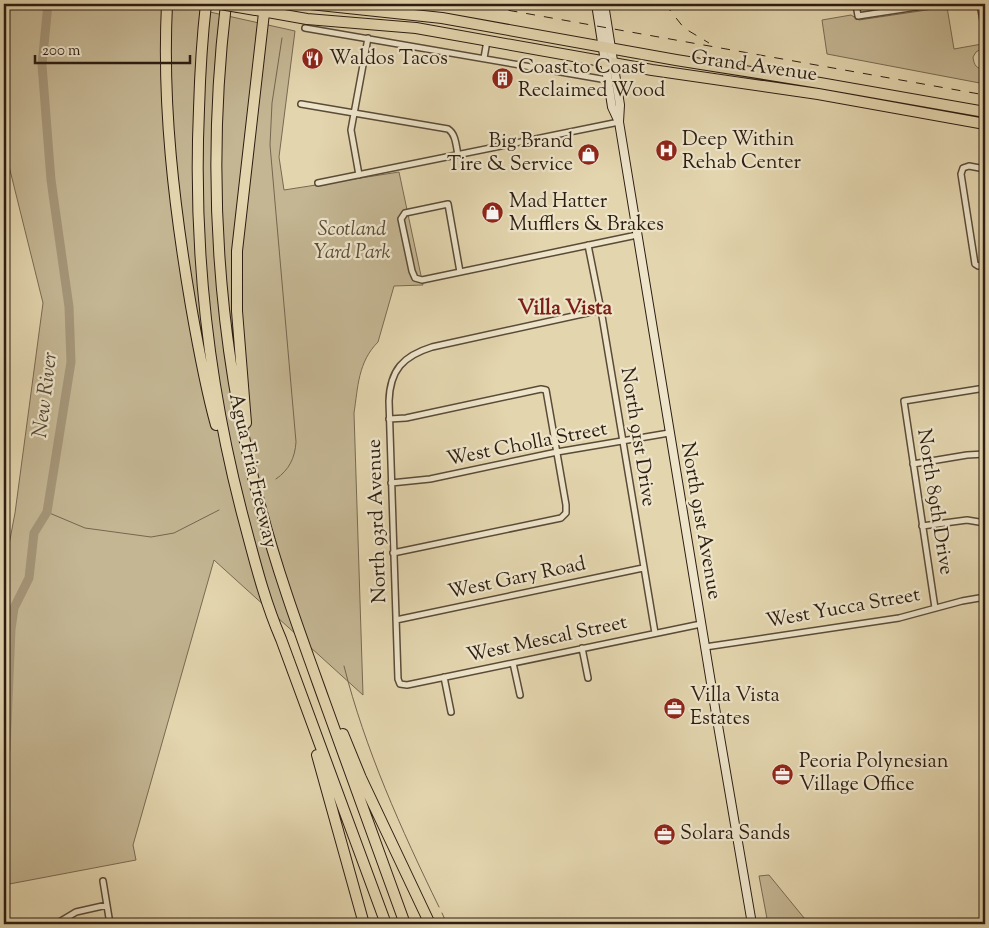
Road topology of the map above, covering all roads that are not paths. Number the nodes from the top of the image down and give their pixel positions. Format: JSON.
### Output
{"nodes":[{"id":1,"x":167,"y":4,"type":"edge"},
{"id":2,"x":206,"y":4,"type":"edge"},
{"id":3,"x":220,"y":4,"type":"edge"},
{"id":4,"x":226,"y":4,"type":"edge"},
{"id":5,"x":310,"y":4,"type":"edge"},
{"id":6,"x":596,"y":4,"type":"edge"},
{"id":7,"x":604,"y":4,"type":"edge"},
{"id":8,"x":856,"y":4,"type":"edge"},
{"id":9,"x":936,"y":4,"type":"edge"},
{"id":10,"x":980,"y":4,"type":"edge"},
{"id":11,"x":265,"y":7,"type":"edge"},
{"id":12,"x":305,"y":28,"type":"dead end"},
{"id":13,"x":985,"y":32,"type":"edge"},
{"id":14,"x":368,"y":38,"type":"junction"},
{"id":15,"x":487,"y":42,"type":"junction"},
{"id":16,"x":607,"y":47,"type":"junction"},
{"id":17,"x":484,"y":58,"type":"junction"},
{"id":18,"x":609,"y":62,"type":"junction"},
{"id":19,"x":608,"y":80,"type":"junction"},
{"id":20,"x":820,"y":83,"type":"junction"},
{"id":21,"x":818,"y":94,"type":"junction"},
{"id":22,"x":915,"y":99,"type":"junction"},
{"id":23,"x":301,"y":104,"type":"dead end"},
{"id":24,"x":913,"y":111,"type":"junction"},
{"id":25,"x":985,"y":112,"type":"edge"},
{"id":26,"x":353,"y":113,"type":"junction"},
{"id":27,"x":619,"y":122,"type":"junction"},
{"id":28,"x":985,"y":124,"type":"edge"},
{"id":29,"x":458,"y":155,"type":"junction"},
{"id":30,"x":985,"y":169,"type":"edge"},
{"id":31,"x":359,"y":175,"type":"junction"},
{"id":32,"x":318,"y":183,"type":"dead end"},
{"id":33,"x":637,"y":235,"type":"junction"},
{"id":34,"x":588,"y":245,"type":"junction"},
{"id":35,"x":985,"y":264,"type":"edge"},
{"id":36,"x":460,"y":272,"type":"junction"},
{"id":37,"x":601,"y":310,"type":"junction"},
{"id":38,"x":985,"y":388,"type":"edge"},
{"id":39,"x":390,"y":419,"type":"junction"},
{"id":40,"x":669,"y":433,"type":"junction"},
{"id":41,"x":622,"y":441,"type":"junction"},
{"id":42,"x":245,"y":442,"type":"junction"},
{"id":43,"x":227,"y":446,"type":"junction"},
{"id":44,"x":557,"y":452,"type":"junction"},
{"id":45,"x":985,"y":454,"type":"edge"},
{"id":46,"x":913,"y":464,"type":"junction"},
{"id":47,"x":391,"y":483,"type":"junction"},
{"id":48,"x":985,"y":523,"type":"edge"},
{"id":49,"x":922,"y":526,"type":"junction"},
{"id":50,"x":393,"y":553,"type":"junction"},
{"id":51,"x":643,"y":568,"type":"junction"},
{"id":52,"x":985,"y":597,"type":"edge"},
{"id":53,"x":935,"y":608,"type":"junction"},
{"id":54,"x":292,"y":612,"type":"junction"},
{"id":55,"x":273,"y":619,"type":"junction"},
{"id":56,"x":396,"y":620,"type":"junction"},
{"id":57,"x":701,"y":624,"type":"junction"},
{"id":58,"x":654,"y":633,"type":"junction"},
{"id":59,"x":705,"y":647,"type":"junction"},
{"id":60,"x":582,"y":648,"type":"junction"},
{"id":61,"x":513,"y":663,"type":"junction"},
{"id":62,"x":444,"y":677,"type":"junction"},
{"id":63,"x":588,"y":678,"type":"dead end"},
{"id":64,"x":400,"y":684,"type":"joint"},
{"id":65,"x":520,"y":695,"type":"dead end"},
{"id":66,"x":451,"y":712,"type":"dead end"},
{"id":67,"x":103,"y":881,"type":"dead end"},
{"id":68,"x":107,"y":905,"type":"junction"},
{"id":69,"x":56,"y":924,"type":"edge"},
{"id":70,"x":110,"y":924,"type":"edge"},
{"id":71,"x":364,"y":924,"type":"edge"},
{"id":72,"x":386,"y":924,"type":"edge"},
{"id":73,"x":405,"y":924,"type":"edge"},
{"id":74,"x":430,"y":924,"type":"edge"},
{"id":75,"x":752,"y":924,"type":"edge"}],
"edges":[{"from":1,"to":43,"type":"highway"},
{"from":2,"to":43,"type":"highway","name":"Agua Fria Freeway"},
{"from":3,"to":11,"type":"highway","name":"Grand Avenue","bridge":true},
{"from":4,"to":42,"type":"highway","name":"Agua Fria Freeway"},
{"from":5,"to":16,"type":"highway","name":"Grand Avenue"},
{"from":6,"to":16,"type":"main road","name":"North 91st Avenue"},
{"from":7,"to":16,"type":"main road","name":"North 91st Avenue"},
{"from":8,"to":9,"type":"street"},
{"from":10,"to":13,"type":"street"},
{"from":11,"to":15,"type":"highway","name":"Grand Avenue"},
{"from":11,"to":42,"type":"highway"},
{"from":12,"to":14,"type":"street"},
{"from":14,"to":17,"type":"street"},
{"from":14,"to":26,"type":"street"},
{"from":15,"to":17,"type":"street"},
{"from":15,"to":18,"type":"highway","name":"Grand Avenue"},
{"from":16,"to":18,"type":"main road","name":"North 91st Avenue"},
{"from":16,"to":20,"type":"highway","name":"Grand Avenue"},
{"from":17,"to":19,"type":"street"},
{"from":18,"to":19,"type":"main road","name":"North 91st Avenue"},
{"from":18,"to":21,"type":"highway","name":"Grand Avenue"},
{"from":18,"to":27,"type":"main road","name":"North 91st Avenue"},
{"from":19,"to":27,"type":"main road","name":"North 91st Avenue"},
{"from":20,"to":21,"type":"highway"},
{"from":20,"to":22,"type":"highway","name":"Grand Avenue"},
{"from":21,"to":24,"type":"highway","name":"Grand Avenue"},
{"from":22,"to":24,"type":"highway"},
{"from":22,"to":25,"type":"highway","name":"Grand Avenue"},
{"from":23,"to":26,"type":"street"},
{"from":24,"to":28,"type":"highway","name":"Grand Avenue"},
{"from":26,"to":29,"type":"street"},
{"from":26,"to":31,"type":"street"},
{"from":27,"to":29,"type":"street"},
{"from":27,"to":33,"type":"main road","name":"North 91st Avenue"},
{"from":29,"to":31,"type":"street"},
{"from":30,"to":35,"type":"street"},
{"from":31,"to":32,"type":"street"},
{"from":33,"to":34,"type":"street"},
{"from":33,"to":40,"type":"main road","name":"North 91st Avenue"},
{"from":34,"to":36,"type":"street"},
{"from":34,"to":37,"type":"street","name":"North 91st Drive"},
{"from":36,"to":36,"type":"street"},
{"from":37,"to":39,"type":"street","name":"North 93rd Avenue"},
{"from":37,"to":41,"type":"street","name":"North 91st Drive"},
{"from":38,"to":46,"type":"street","name":"North 89th Drive"},
{"from":39,"to":44,"type":"street"},
{"from":39,"to":47,"type":"street","name":"North 93rd Avenue"},
{"from":40,"to":41,"type":"street","name":"West Cholla Street"},
{"from":40,"to":57,"type":"main road","name":"North 91st Avenue"},
{"from":41,"to":44,"type":"street","name":"West Cholla Street"},
{"from":41,"to":51,"type":"street","name":"North 91st Drive"},
{"from":42,"to":54,"type":"highway","name":"Agua Fria Freeway"},
{"from":43,"to":55,"type":"highway","name":"Agua Fria Freeway"},
{"from":44,"to":47,"type":"street","name":"West Cholla Street"},
{"from":44,"to":50,"type":"street"},
{"from":45,"to":46,"type":"street"},
{"from":46,"to":49,"type":"street","name":"North 89th Drive"},
{"from":47,"to":50,"type":"street","name":"North 93rd Avenue"},
{"from":48,"to":49,"type":"street"},
{"from":49,"to":53,"type":"street","name":"North 89th Drive"},
{"from":50,"to":56,"type":"street","name":"North 93rd Avenue"},
{"from":51,"to":56,"type":"street","name":"West Gary Road"},
{"from":51,"to":58,"type":"street","name":"North 91st Drive"},
{"from":52,"to":53,"type":"street","name":"West Yucca Street"},
{"from":53,"to":59,"type":"street","name":"West Yucca Street"},
{"from":54,"to":73,"type":"highway","name":"Agua Fria Freeway"},
{"from":54,"to":74,"type":"highway"},
{"from":55,"to":71,"type":"highway"},
{"from":55,"to":72,"type":"highway","name":"Agua Fria Freeway"},
{"from":56,"to":64,"type":"street","name":"North 93rd Avenue"},
{"from":57,"to":58,"type":"street","name":"West Mescal Street"},
{"from":57,"to":59,"type":"main road","name":"North 91st Avenue"},
{"from":58,"to":60,"type":"street","name":"West Mescal Street"},
{"from":59,"to":75,"type":"main road","name":"North 91st Avenue"},
{"from":60,"to":61,"type":"street","name":"West Mescal Street"},
{"from":60,"to":63,"type":"street"},
{"from":61,"to":62,"type":"street","name":"West Mescal Street"},
{"from":61,"to":65,"type":"street"},
{"from":62,"to":64,"type":"street","name":"West Mescal Street"},
{"from":62,"to":66,"type":"street"},
{"from":67,"to":68,"type":"street"},
{"from":68,"to":69,"type":"street"},
{"from":68,"to":70,"type":"street"}]}
